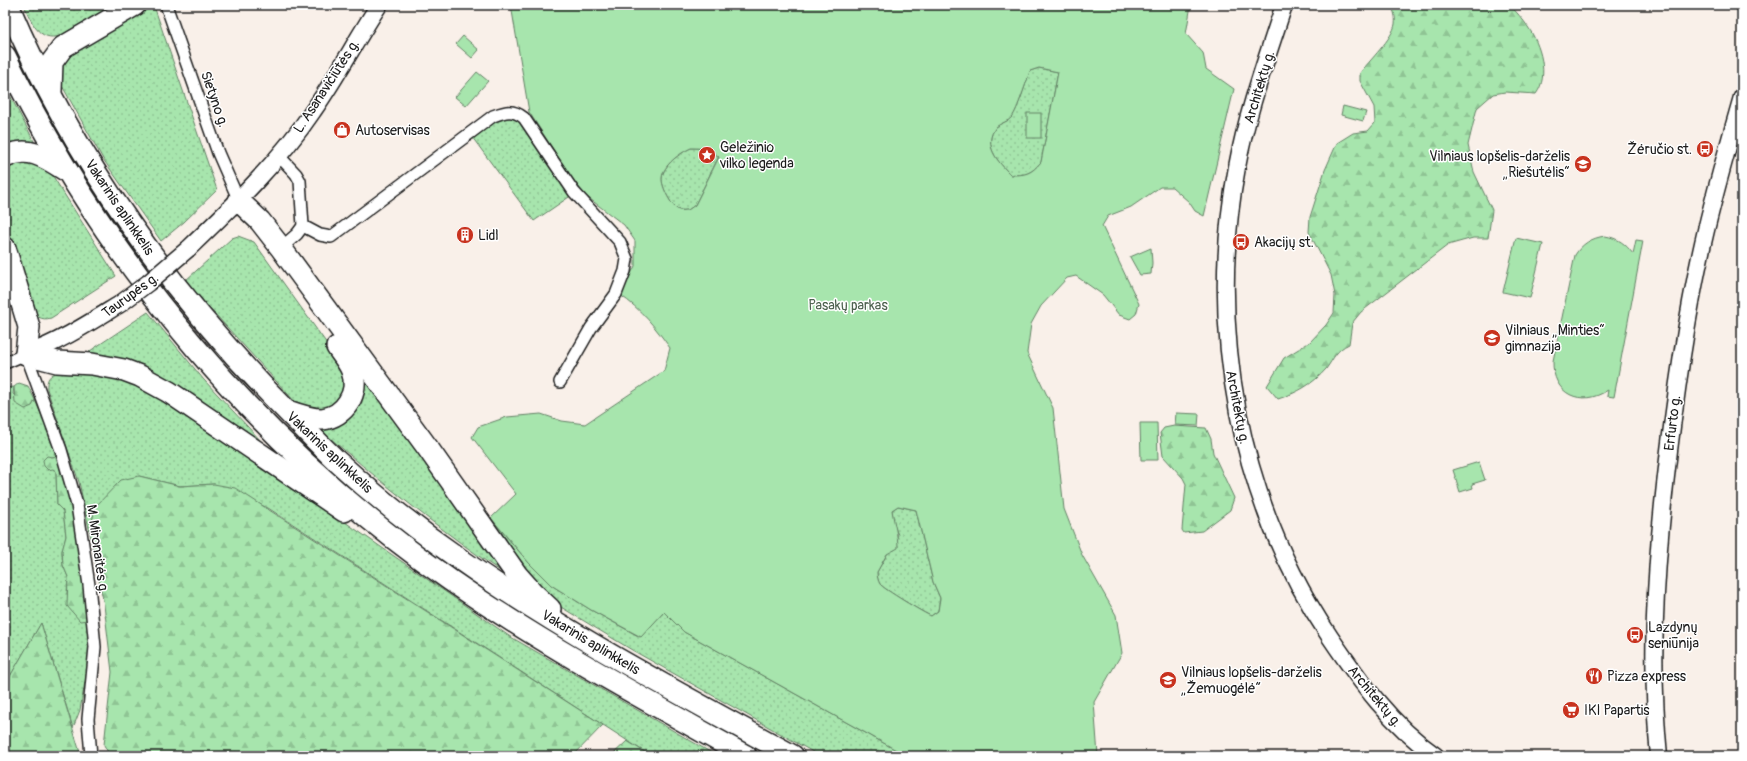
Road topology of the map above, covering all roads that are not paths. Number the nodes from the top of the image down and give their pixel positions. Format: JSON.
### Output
{"nodes":[{"id":1,"x":135,"y":5,"type":"edge"},
{"id":2,"x":166,"y":5,"type":"edge"},
{"id":3,"x":379,"y":5,"type":"edge"},
{"id":4,"x":1284,"y":5,"type":"edge"},
{"id":5,"x":11,"y":13,"type":"edge"},
{"id":6,"x":63,"y":47,"type":"junction"},
{"id":7,"x":5,"y":56,"type":"edge"},
{"id":8,"x":51,"y":93,"type":"junction"},
{"id":9,"x":1742,"y":97,"type":"edge"},
{"id":10,"x":278,"y":155,"type":"junction"},
{"id":11,"x":5,"y":157,"type":"edge"},
{"id":12,"x":67,"y":171,"type":"junction"},
{"id":13,"x":239,"y":201,"type":"junction"},
{"id":14,"x":303,"y":226,"type":"junction"},
{"id":15,"x":5,"y":248,"type":"edge"},
{"id":16,"x":281,"y":248,"type":"junction"},
{"id":17,"x":5,"y":295,"type":"edge"},
{"id":18,"x":26,"y":354,"type":"junction"},
{"id":19,"x":5,"y":363,"type":"edge"},
{"id":20,"x":560,"y":382,"type":"dead end"},
{"id":21,"x":287,"y":411,"type":"junction"},
{"id":22,"x":404,"y":545,"type":"junction"},
{"id":23,"x":581,"y":637,"type":"junction"},
{"id":24,"x":91,"y":756,"type":"edge"},
{"id":25,"x":746,"y":756,"type":"edge"},
{"id":26,"x":793,"y":756,"type":"edge"},
{"id":27,"x":1436,"y":756,"type":"edge"},
{"id":28,"x":1659,"y":756,"type":"edge"}],
"edges":[{"from":1,"to":6,"type":"highway"},
{"from":2,"to":13,"type":"street","name":"Sietyno g."},
{"from":3,"to":10,"type":"street","name":"L. Asanavičiūtės g."},
{"from":4,"to":27,"type":"street","name":"Architektų g."},
{"from":5,"to":6,"type":"highway"},
{"from":5,"to":8,"type":"highway","name":"Vakarinis aplinkkelis"},
{"from":6,"to":8,"type":"highway"},
{"from":7,"to":12,"type":"highway","name":"Vakarinis aplinkkelis"},
{"from":8,"to":21,"type":"highway","name":"Vakarinis aplinkkelis"},
{"from":9,"to":28,"type":"street","name":"Erfurto g."},
{"from":10,"to":13,"type":"street","name":"L. Asanavičiūtės g."},
{"from":10,"to":14,"type":"street"},
{"from":11,"to":12,"type":"highway"},
{"from":12,"to":22,"type":"highway","name":"Vakarinis aplinkkelis"},
{"from":13,"to":16,"type":"highway"},
{"from":13,"to":18,"type":"street","name":"Taurupės g.","bridge":true},
{"from":13,"to":21,"type":"highway"},
{"from":14,"to":16,"type":"street"},
{"from":14,"to":20,"type":"street"},
{"from":15,"to":18,"type":"highway"},
{"from":16,"to":23,"type":"highway"},
{"from":17,"to":18,"type":"highway"},
{"from":18,"to":19,"type":"street","name":"Taurupės g."},
{"from":18,"to":22,"type":"highway"},
{"from":18,"to":24,"type":"street","name":"M. Mironaitės g."},
{"from":21,"to":23,"type":"highway","name":"Vakarinis aplinkkelis"},
{"from":22,"to":25,"type":"highway","name":"Vakarinis aplinkkelis"},
{"from":23,"to":26,"type":"highway","name":"Vakarinis aplinkkelis"}]}
